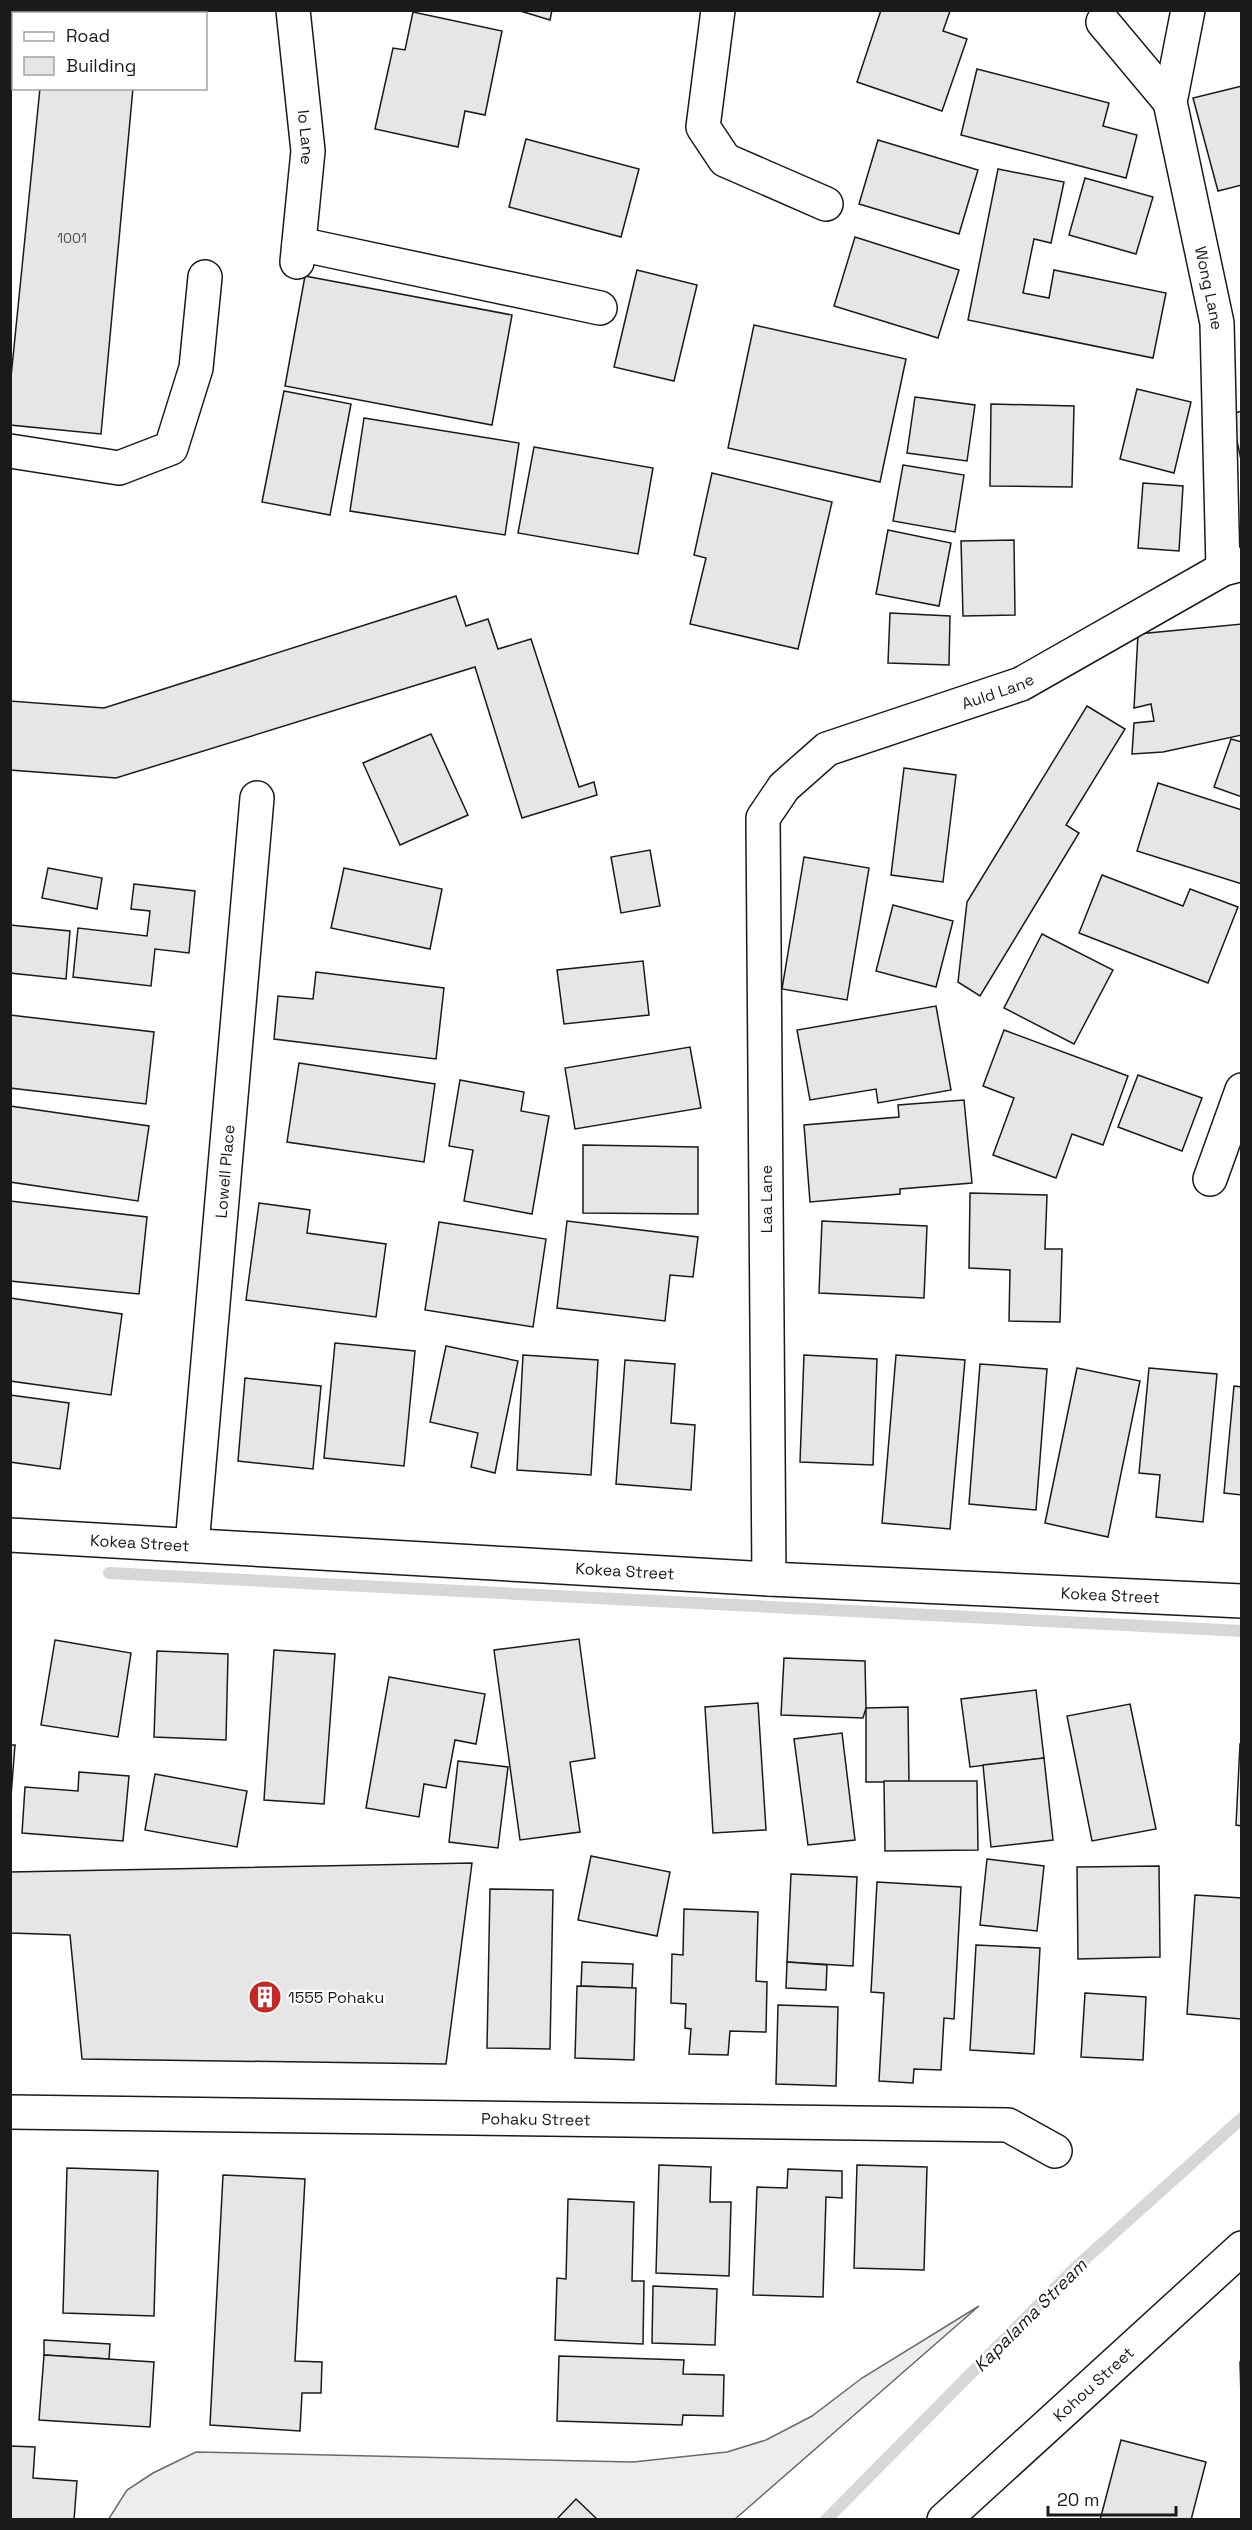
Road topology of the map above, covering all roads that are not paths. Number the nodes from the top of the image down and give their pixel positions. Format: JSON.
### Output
{"nodes":[{"id":1,"x":293,"y":10,"type":"edge"},
{"id":2,"x":718,"y":10,"type":"edge"},
{"id":3,"x":1188,"y":10,"type":"edge"},
{"id":4,"x":1102,"y":22,"type":"dead end"},
{"id":5,"x":1170,"y":102,"type":"junction"},
{"id":6,"x":826,"y":204,"type":"dead end"},
{"id":7,"x":205,"y":277,"type":"dead end"},
{"id":8,"x":600,"y":308,"type":"dead end"},
{"id":9,"x":10,"y":451,"type":"edge"},
{"id":10,"x":1232,"y":567,"type":"edge"},
{"id":11,"x":257,"y":798,"type":"dead end"},
{"id":12,"x":763,"y":818,"type":"joint"},
{"id":13,"x":1242,"y":1090,"type":"edge"},
{"id":14,"x":1210,"y":1179,"type":"dead end"},
{"id":15,"x":10,"y":1535,"type":"edge"},
{"id":16,"x":192,"y":1545,"type":"junction"},
{"id":17,"x":769,"y":1579,"type":"junction"},
{"id":18,"x":1242,"y":1601,"type":"edge"},
{"id":19,"x":10,"y":2112,"type":"edge"},
{"id":20,"x":1055,"y":2151,"type":"dead end"},
{"id":21,"x":1242,"y":2248,"type":"edge"},
{"id":22,"x":944,"y":2520,"type":"edge"}],
"edges":[{"from":1,"to":8,"type":"street","name":"Io Lane"},
{"from":2,"to":6,"type":"street"},
{"from":3,"to":5,"type":"street","name":"Wong Lane"},
{"from":4,"to":5,"type":"street"},
{"from":5,"to":10,"type":"street","name":"Wong Lane"},
{"from":7,"to":9,"type":"street"},
{"from":10,"to":12,"type":"street","name":"Auld Lane"},
{"from":11,"to":16,"type":"street","name":"Lowell Place"},
{"from":12,"to":17,"type":"street","name":"Laa Lane"},
{"from":13,"to":14,"type":"street"},
{"from":15,"to":16,"type":"street","name":"Kokea Street"},
{"from":16,"to":17,"type":"street","name":"Kokea Street"},
{"from":17,"to":18,"type":"street","name":"Kokea Street"},
{"from":19,"to":20,"type":"street","name":"Pohaku Street"},
{"from":21,"to":22,"type":"street","name":"Kohou Street"}]}
